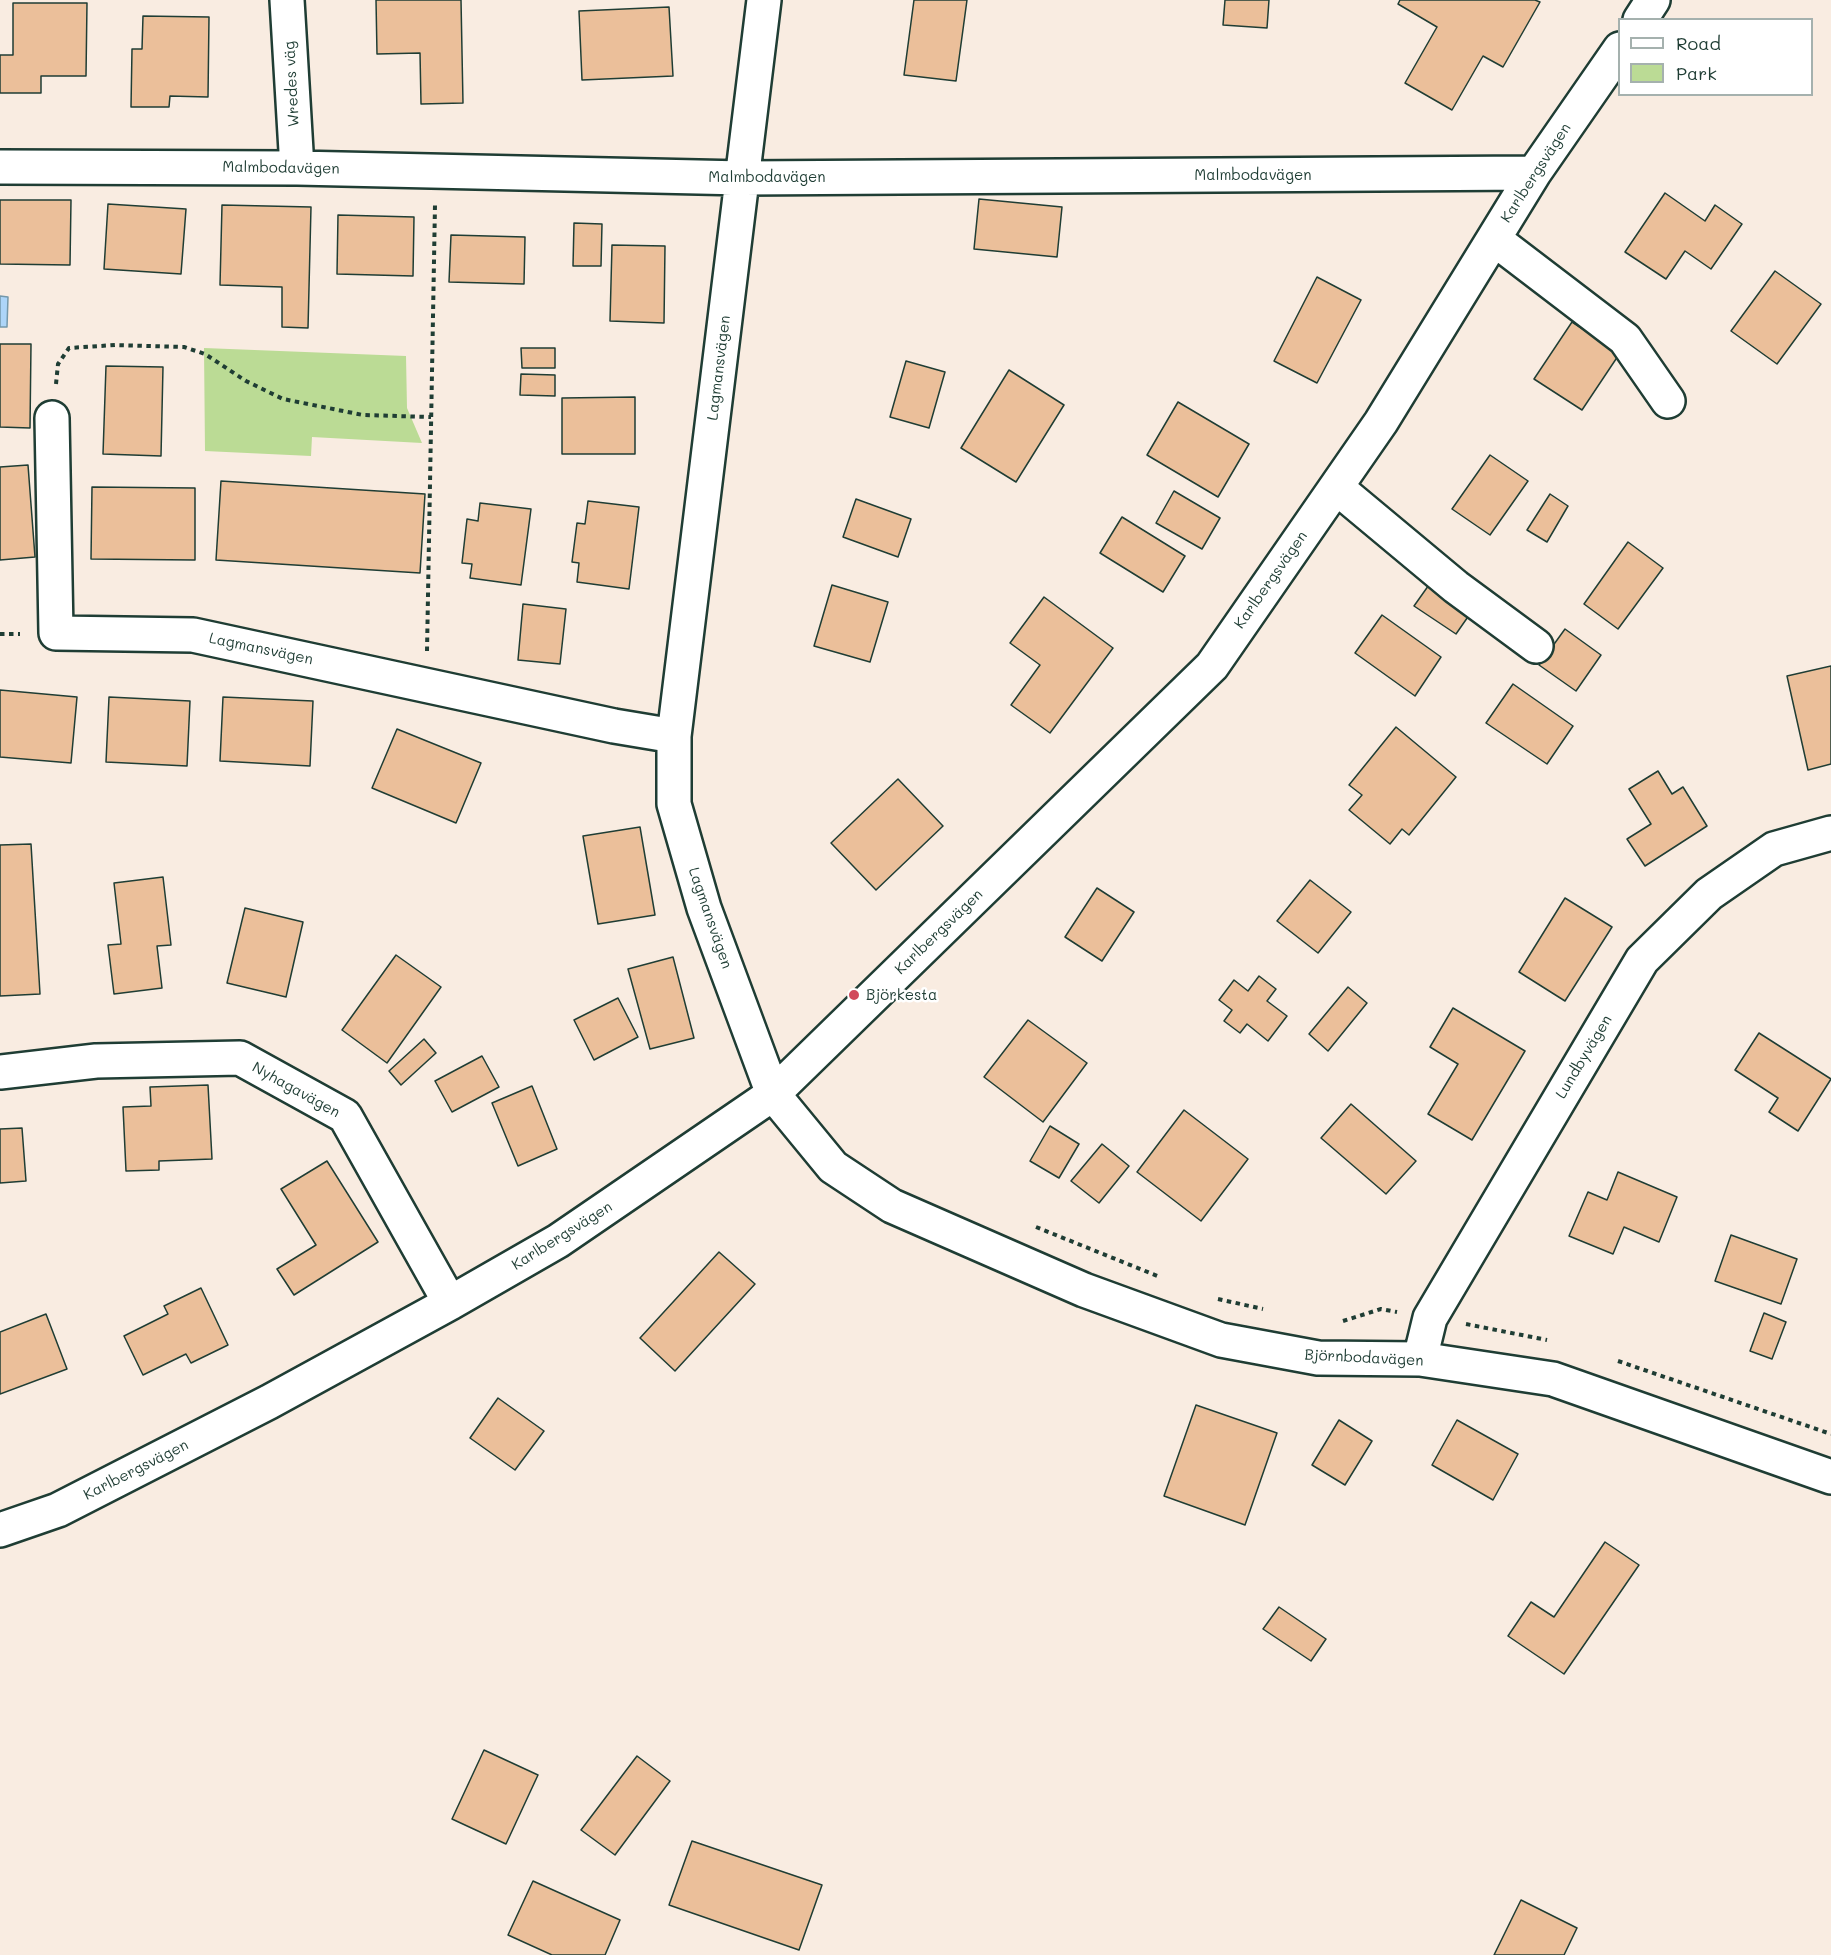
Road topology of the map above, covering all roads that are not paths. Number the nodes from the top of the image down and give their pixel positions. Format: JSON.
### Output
{"nodes":[{"id":1,"x":287,"y":0,"type":"edge"},
{"id":2,"x":764,"y":0,"type":"edge"},
{"id":3,"x":1653,"y":0,"type":"edge"},
{"id":4,"x":1641,"y":18,"type":"edge"},
{"id":5,"x":1618,"y":52,"type":"edge"},
{"id":6,"x":0,"y":166,"type":"edge"},
{"id":7,"x":297,"y":168,"type":"junction"},
{"id":8,"x":1534,"y":173,"type":"junction"},
{"id":9,"x":743,"y":178,"type":"junction"},
{"id":10,"x":1494,"y":239,"type":"junction"},
{"id":11,"x":1668,"y":401,"type":"dead end"},
{"id":12,"x":52,"y":418,"type":"road end"},
{"id":13,"x":1336,"y":487,"type":"junction"},
{"id":14,"x":1536,"y":646,"type":"dead end"},
{"id":15,"x":674,"y":736,"type":"junction"},
{"id":16,"x":1831,"y":833,"type":"edge"},
{"id":17,"x":0,"y":1071,"type":"edge"},
{"id":18,"x":773,"y":1094,"type":"junction"},
{"id":19,"x":450,"y":1303,"type":"junction"},
{"id":20,"x":1420,"y":1359,"type":"junction"},
{"id":21,"x":1831,"y":1477,"type":"edge"},
{"id":22,"x":0,"y":1530,"type":"edge"}],
"edges":[{"from":1,"to":7,"type":"street","name":"Wredes väg"},
{"from":2,"to":9,"type":"street","name":"Lagmansvägen"},
{"from":3,"to":4,"type":"street"},
{"from":5,"to":8,"type":"street","name":"Karlbergsvägen"},
{"from":6,"to":7,"type":"street","name":"Malmbodavägen"},
{"from":7,"to":9,"type":"street","name":"Malmbodavägen"},
{"from":8,"to":9,"type":"street","name":"Malmbodavägen"},
{"from":8,"to":10,"type":"street","name":"Karlbergsvägen"},
{"from":9,"to":15,"type":"street","name":"Lagmansvägen"},
{"from":10,"to":11,"type":"street"},
{"from":10,"to":13,"type":"street","name":"Karlbergsvägen"},
{"from":12,"to":15,"type":"street","name":"Lagmansvägen"},
{"from":13,"to":14,"type":"street"},
{"from":13,"to":18,"type":"street","name":"Karlbergsvägen"},
{"from":15,"to":18,"type":"street","name":"Lagmansvägen"},
{"from":16,"to":20,"type":"street","name":"Lundbyvägen"},
{"from":17,"to":19,"type":"street","name":"Nyhagavägen"},
{"from":18,"to":19,"type":"street","name":"Karlbergsvägen"},
{"from":18,"to":20,"type":"street","name":"Björnbodavägen"},
{"from":19,"to":22,"type":"street","name":"Karlbergsvägen"},
{"from":20,"to":21,"type":"street","name":"Björnbodavägen"}]}
